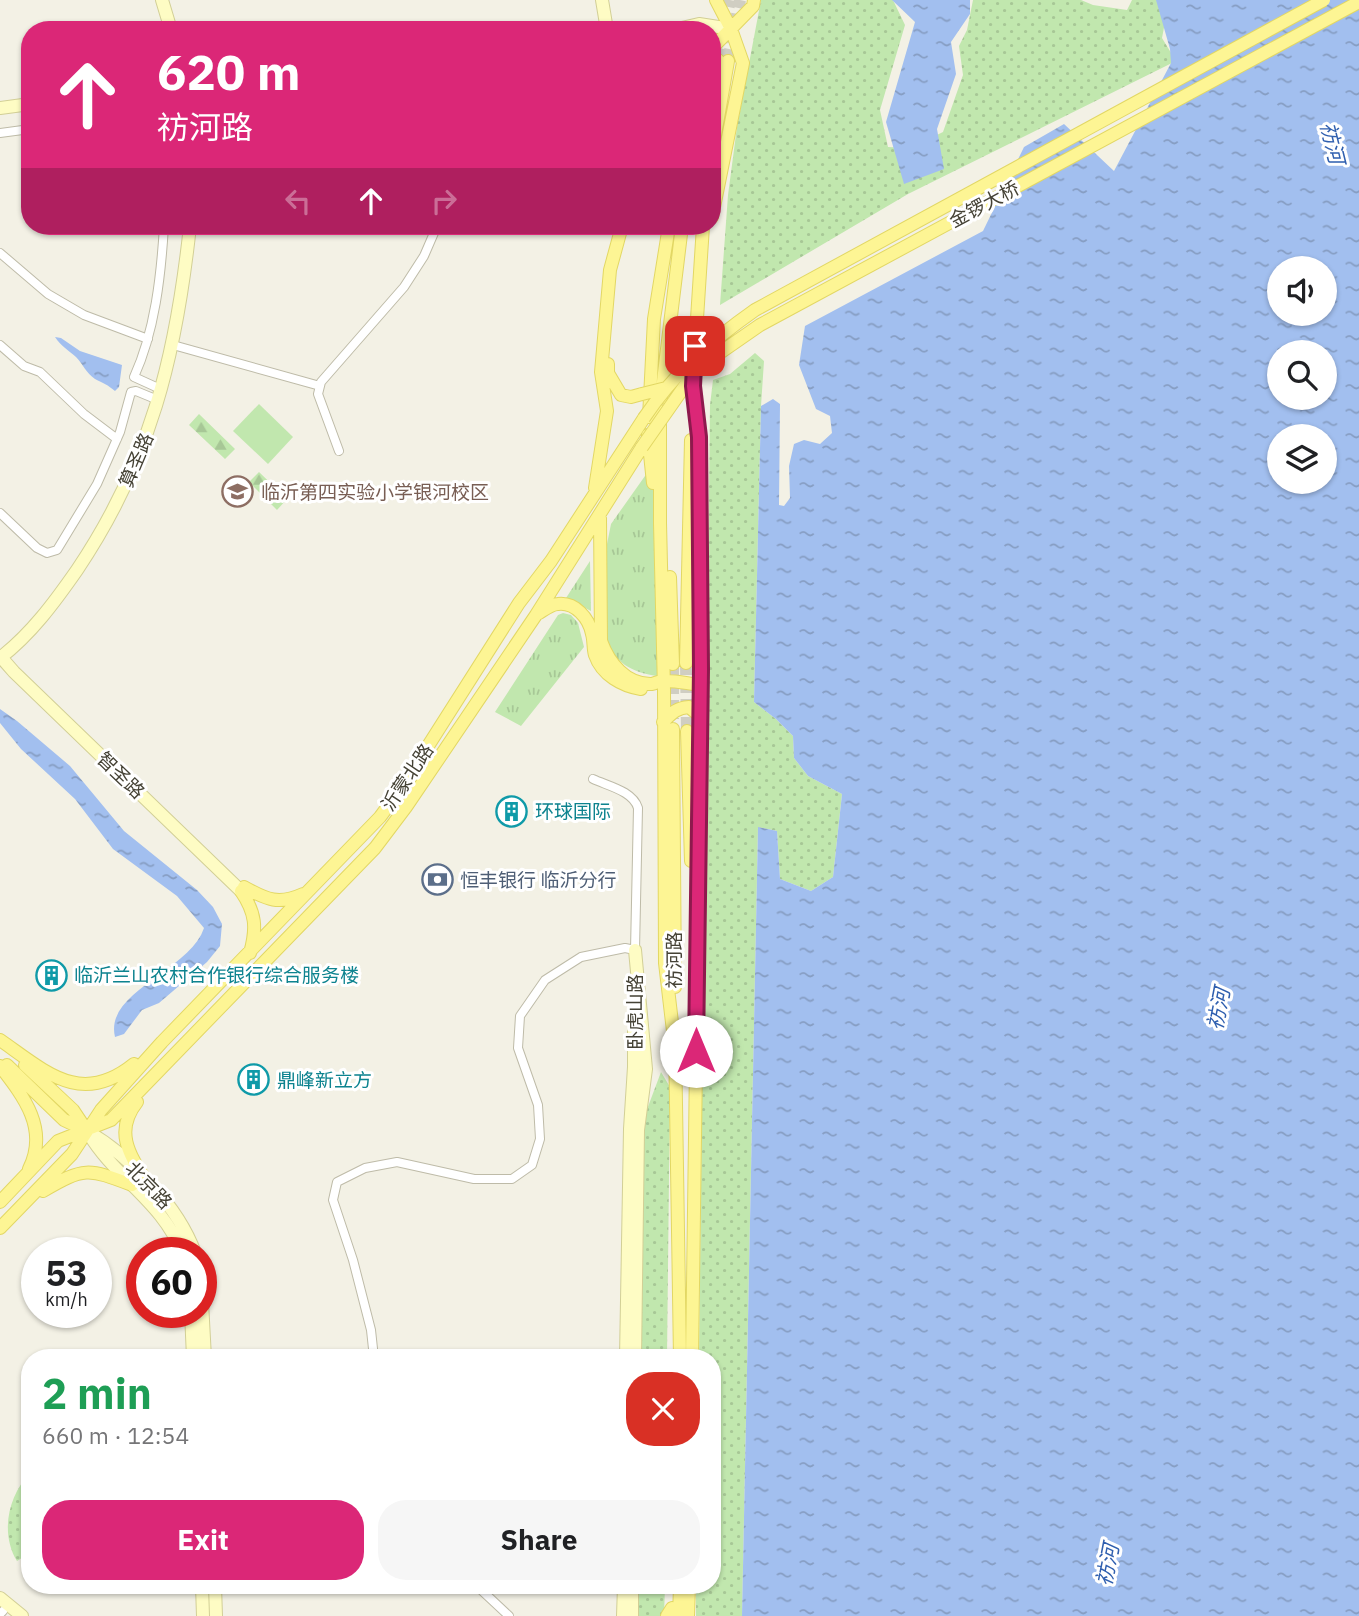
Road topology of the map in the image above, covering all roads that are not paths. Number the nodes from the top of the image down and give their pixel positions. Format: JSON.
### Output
{"nodes":[{"id":1,"x":155,"y":0,"type":"edge"},
{"id":2,"x":162,"y":0,"type":"edge"},
{"id":3,"x":601,"y":0,"type":"edge"},
{"id":4,"x":609,"y":0,"type":"edge"},
{"id":5,"x":716,"y":0,"type":"edge"},
{"id":6,"x":754,"y":0,"type":"edge"},
{"id":7,"x":1324,"y":0,"type":"edge"},
{"id":8,"x":1359,"y":2,"type":"edge"},
{"id":9,"x":161,"y":21,"type":"edge"},
{"id":10,"x":168,"y":21,"type":"edge"},
{"id":11,"x":607,"y":21,"type":"edge"},
{"id":12,"x":609,"y":21,"type":"edge"},
{"id":13,"x":721,"y":27,"type":"edge"},
{"id":14,"x":731,"y":29,"type":"junction"},
{"id":15,"x":721,"y":31,"type":"edge"},
{"id":16,"x":721,"y":52,"type":"edge"},
{"id":17,"x":21,"y":108,"type":"edge"},
{"id":18,"x":0,"y":111,"type":"edge"},
{"id":19,"x":21,"y":130,"type":"edge"},
{"id":20,"x":0,"y":133,"type":"edge"},
{"id":21,"x":721,"y":172,"type":"edge"},
{"id":22,"x":164,"y":235,"type":"edge"},
{"id":23,"x":182,"y":235,"type":"edge"},
{"id":24,"x":189,"y":235,"type":"edge"},
{"id":25,"x":433,"y":235,"type":"edge"},
{"id":26,"x":621,"y":235,"type":"edge"},
{"id":27,"x":622,"y":235,"type":"edge"},
{"id":28,"x":668,"y":235,"type":"edge"},
{"id":29,"x":669,"y":235,"type":"edge"},
{"id":30,"x":681,"y":235,"type":"edge"},
{"id":31,"x":702,"y":235,"type":"edge"},
{"id":32,"x":710,"y":235,"type":"edge"},
{"id":33,"x":0,"y":253,"type":"edge"},
{"id":34,"x":670,"y":316,"type":"junction"},
{"id":35,"x":695,"y":327,"type":"junction"},
{"id":36,"x":148,"y":339,"type":"junction"},
{"id":37,"x":0,"y":345,"type":"edge"},
{"id":38,"x":173,"y":345,"type":"junction"},
{"id":39,"x":669,"y":383,"type":"junction"},
{"id":40,"x":320,"y":386,"type":"junction"},
{"id":41,"x":693,"y":386,"type":"junction"},
{"id":42,"x":154,"y":393,"type":"junction"},
{"id":43,"x":660,"y":411,"type":"junction"},
{"id":44,"x":117,"y":439,"type":"junction"},
{"id":45,"x":642,"y":447,"type":"joint"},
{"id":46,"x":339,"y":451,"type":"dead end"},
{"id":47,"x":595,"y":492,"type":"junction"},
{"id":48,"x":0,"y":513,"type":"edge"},
{"id":49,"x":600,"y":515,"type":"junction"},
{"id":50,"x":661,"y":584,"type":"junction"},
{"id":51,"x":536,"y":615,"type":"junction"},
{"id":52,"x":0,"y":658,"type":"edge"},
{"id":53,"x":664,"y":685,"type":"junction"},
{"id":54,"x":701,"y":685,"type":"junction"},
{"id":55,"x":701,"y":717,"type":"junction"},
{"id":56,"x":674,"y":728,"type":"junction"},
{"id":57,"x":593,"y":779,"type":"dead end"},
{"id":58,"x":243,"y":889,"type":"junction"},
{"id":59,"x":310,"y":890,"type":"junction"},
{"id":60,"x":635,"y":950,"type":"junction"},
{"id":61,"x":250,"y":953,"type":"junction"},
{"id":62,"x":0,"y":1041,"type":"edge"},
{"id":63,"x":162,"y":1042,"type":"junction"},
{"id":64,"x":0,"y":1058,"type":"edge"},
{"id":65,"x":168,"y":1062,"type":"junction"},
{"id":66,"x":0,"y":1066,"type":"edge"},
{"id":67,"x":696,"y":1072,"type":"junction"},
{"id":68,"x":87,"y":1130,"type":"junction"},
{"id":69,"x":23,"y":1178,"type":"junction"},
{"id":70,"x":146,"y":1181,"type":"junction"},
{"id":71,"x":132,"y":1185,"type":"junction"},
{"id":72,"x":30,"y":1198,"type":"junction"},
{"id":73,"x":0,"y":1202,"type":"edge"},
{"id":74,"x":0,"y":1228,"type":"edge"},
{"id":75,"x":174,"y":1237,"type":"edge"},
{"id":76,"x":188,"y":1237,"type":"edge"},
{"id":77,"x":192,"y":1328,"type":"edge"},
{"id":78,"x":203,"y":1328,"type":"edge"},
{"id":79,"x":193,"y":1349,"type":"edge"},
{"id":80,"x":205,"y":1349,"type":"edge"},
{"id":81,"x":373,"y":1349,"type":"edge"},
{"id":82,"x":626,"y":1349,"type":"edge"},
{"id":83,"x":635,"y":1349,"type":"edge"},
{"id":84,"x":680,"y":1349,"type":"edge"},
{"id":85,"x":692,"y":1349,"type":"edge"},
{"id":86,"x":202,"y":1594,"type":"edge"},
{"id":87,"x":215,"y":1594,"type":"edge"},
{"id":88,"x":486,"y":1594,"type":"edge"},
{"id":89,"x":624,"y":1594,"type":"edge"},
{"id":90,"x":632,"y":1594,"type":"edge"},
{"id":91,"x":673,"y":1594,"type":"edge"},
{"id":92,"x":678,"y":1594,"type":"edge"},
{"id":93,"x":689,"y":1594,"type":"edge"},
{"id":94,"x":3,"y":1610,"type":"edge"},
{"id":95,"x":673,"y":1614,"type":"edge"},
{"id":96,"x":22,"y":1616,"type":"edge"},
{"id":97,"x":203,"y":1616,"type":"edge"},
{"id":98,"x":216,"y":1616,"type":"edge"},
{"id":99,"x":509,"y":1616,"type":"edge"},
{"id":100,"x":623,"y":1616,"type":"edge"},
{"id":101,"x":632,"y":1616,"type":"edge"},
{"id":102,"x":688,"y":1616,"type":"edge"}],
"edges":[{"from":1,"to":9,"type":"main road"},
{"from":2,"to":10,"type":"main road"},
{"from":3,"to":11,"type":"main road"},
{"from":4,"to":12,"type":"main road"},
{"from":5,"to":14,"type":"main road"},
{"from":6,"to":14,"type":"main road"},
{"from":7,"to":39,"type":"main road","name":"金锣大桥","bridge":true},
{"from":8,"to":45,"type":"main road","name":"金锣大桥","bridge":true},
{"from":13,"to":14,"type":"main road"},
{"from":14,"to":15,"type":"main road"},
{"from":14,"to":16,"type":"main road"},
{"from":14,"to":21,"type":"main road"},
{"from":17,"to":18,"type":"main road"},
{"from":19,"to":20,"type":"street"},
{"from":22,"to":36,"type":"street"},
{"from":23,"to":42,"type":"main road","name":"算圣路"},
{"from":24,"to":38,"type":"main road","name":"算圣路"},
{"from":25,"to":40,"type":"street"},
{"from":26,"to":47,"type":"main road"},
{"from":27,"to":39,"type":"main road","bridge":true},
{"from":28,"to":50,"type":"main road"},
{"from":29,"to":34,"type":"main road"},
{"from":30,"to":34,"type":"main road"},
{"from":31,"to":35,"type":"main road"},
{"from":32,"to":35,"type":"main road"},
{"from":33,"to":36,"type":"street"},
{"from":34,"to":43,"type":"main road"},
{"from":35,"to":41,"type":"main road"},
{"from":36,"to":42,"type":"street"},
{"from":37,"to":44,"type":"street"},
{"from":38,"to":40,"type":"street"},
{"from":38,"to":52,"type":"main road","name":"算圣路"},
{"from":39,"to":47,"type":"main road","name":"沂蒙北路","bridge":true},
{"from":40,"to":46,"type":"street"},
{"from":41,"to":43,"type":"main road"},
{"from":41,"to":54,"type":"main road"},
{"from":42,"to":44,"type":"street"},
{"from":42,"to":52,"type":"main road","name":"算圣路"},
{"from":43,"to":50,"type":"main road"},
{"from":44,"to":48,"type":"street"},
{"from":45,"to":49,"type":"main road","name":"沂蒙北路"},
{"from":47,"to":59,"type":"main road","name":"沂蒙北路"},
{"from":49,"to":51,"type":"main road","name":"沂蒙北路"},
{"from":49,"to":53,"type":"main road"},
{"from":50,"to":53,"type":"main road"},
{"from":51,"to":53,"type":"main road"},
{"from":51,"to":65,"type":"main road","name":"沂蒙北路"},
{"from":52,"to":58,"type":"main road","name":"智圣路"},
{"from":53,"to":54,"type":"main road"},
{"from":53,"to":56,"type":"main road"},
{"from":54,"to":55,"type":"main road"},
{"from":55,"to":56,"type":"main road"},
{"from":55,"to":67,"type":"main road"},
{"from":56,"to":67,"type":"main road","name":"祊河路"},
{"from":56,"to":84,"type":"main road"},
{"from":57,"to":60,"type":"street"},
{"from":58,"to":59,"type":"main road"},
{"from":58,"to":61,"type":"main road"},
{"from":59,"to":61,"type":"main road","name":"沂蒙北路"},
{"from":60,"to":81,"type":"street"},
{"from":60,"to":82,"type":"main road","name":"卧虎山路"},
{"from":60,"to":83,"type":"main road","name":"卧虎山路"},
{"from":61,"to":63,"type":"main road","name":"沂蒙北路"},
{"from":62,"to":63,"type":"main road"},
{"from":62,"to":68,"type":"main road","name":"北京路"},
{"from":63,"to":68,"type":"main road","name":"沂蒙北路"},
{"from":64,"to":68,"type":"main road","name":"北京路"},
{"from":65,"to":68,"type":"main road","name":"沂蒙北路"},
{"from":65,"to":70,"type":"main road"},
{"from":66,"to":69,"type":"main road"},
{"from":67,"to":85,"type":"main road","name":"祊河路"},
{"from":68,"to":69,"type":"main road","name":"沂蒙北路"},
{"from":68,"to":70,"type":"main road","name":"北京路"},
{"from":68,"to":71,"type":"main road","name":"北京路"},
{"from":68,"to":72,"type":"main road","name":"沂蒙北路"},
{"from":69,"to":73,"type":"main road","name":"沂蒙北路"},
{"from":70,"to":76,"type":"main road","name":"北京路"},
{"from":71,"to":72,"type":"main road"},
{"from":71,"to":75,"type":"main road","name":"北京路"},
{"from":72,"to":74,"type":"main road","name":"沂蒙北路"},
{"from":77,"to":79,"type":"main road"},
{"from":78,"to":80,"type":"main road"},
{"from":86,"to":97,"type":"main road"},
{"from":87,"to":98,"type":"main road"},
{"from":88,"to":99,"type":"street"},
{"from":89,"to":100,"type":"main road"},
{"from":90,"to":101,"type":"main road"},
{"from":91,"to":95,"type":"main road"},
{"from":92,"to":95,"type":"main road"},
{"from":93,"to":102,"type":"main road"},
{"from":94,"to":96,"type":"main road"}]}
